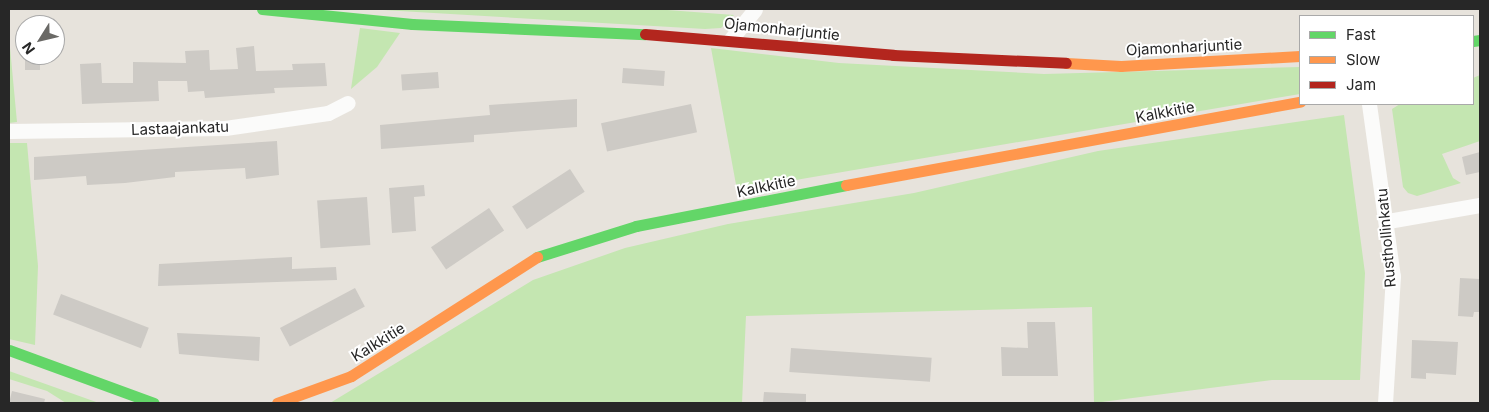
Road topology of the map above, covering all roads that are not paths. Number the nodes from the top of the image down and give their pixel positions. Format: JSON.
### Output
{"nodes":[{"id":1,"x":262,"y":9,"type":"edge"},
{"id":2,"x":755,"y":9,"type":"edge"},
{"id":3,"x":731,"y":39,"type":"junction"},
{"id":4,"x":1299,"y":56,"type":"edge"},
{"id":5,"x":1299,"y":102,"type":"edge"},
{"id":6,"x":348,"y":103,"type":"dead end"},
{"id":7,"x":1369,"y":105,"type":"edge"},
{"id":8,"x":9,"y":131,"type":"edge"},
{"id":9,"x":1480,"y":205,"type":"edge"},
{"id":10,"x":1388,"y":221,"type":"junction"},
{"id":11,"x":9,"y":350,"type":"edge"},
{"id":12,"x":154,"y":403,"type":"edge"},
{"id":13,"x":277,"y":403,"type":"edge"},
{"id":14,"x":1385,"y":403,"type":"edge"}],
"edges":[{"from":1,"to":3,"type":"street","name":"Ojamonharjuntie"},
{"from":2,"to":3,"type":"street"},
{"from":3,"to":4,"type":"street","name":"Ojamonharjuntie"},
{"from":5,"to":13,"type":"street","name":"Kalkkitie"},
{"from":6,"to":8,"type":"street","name":"Lastaajankatu"},
{"from":7,"to":10,"type":"street","name":"Rusthollinkatu"},
{"from":9,"to":10,"type":"street"},
{"from":10,"to":14,"type":"street","name":"Rusthollinkatu"},
{"from":11,"to":12,"type":"street"}]}
